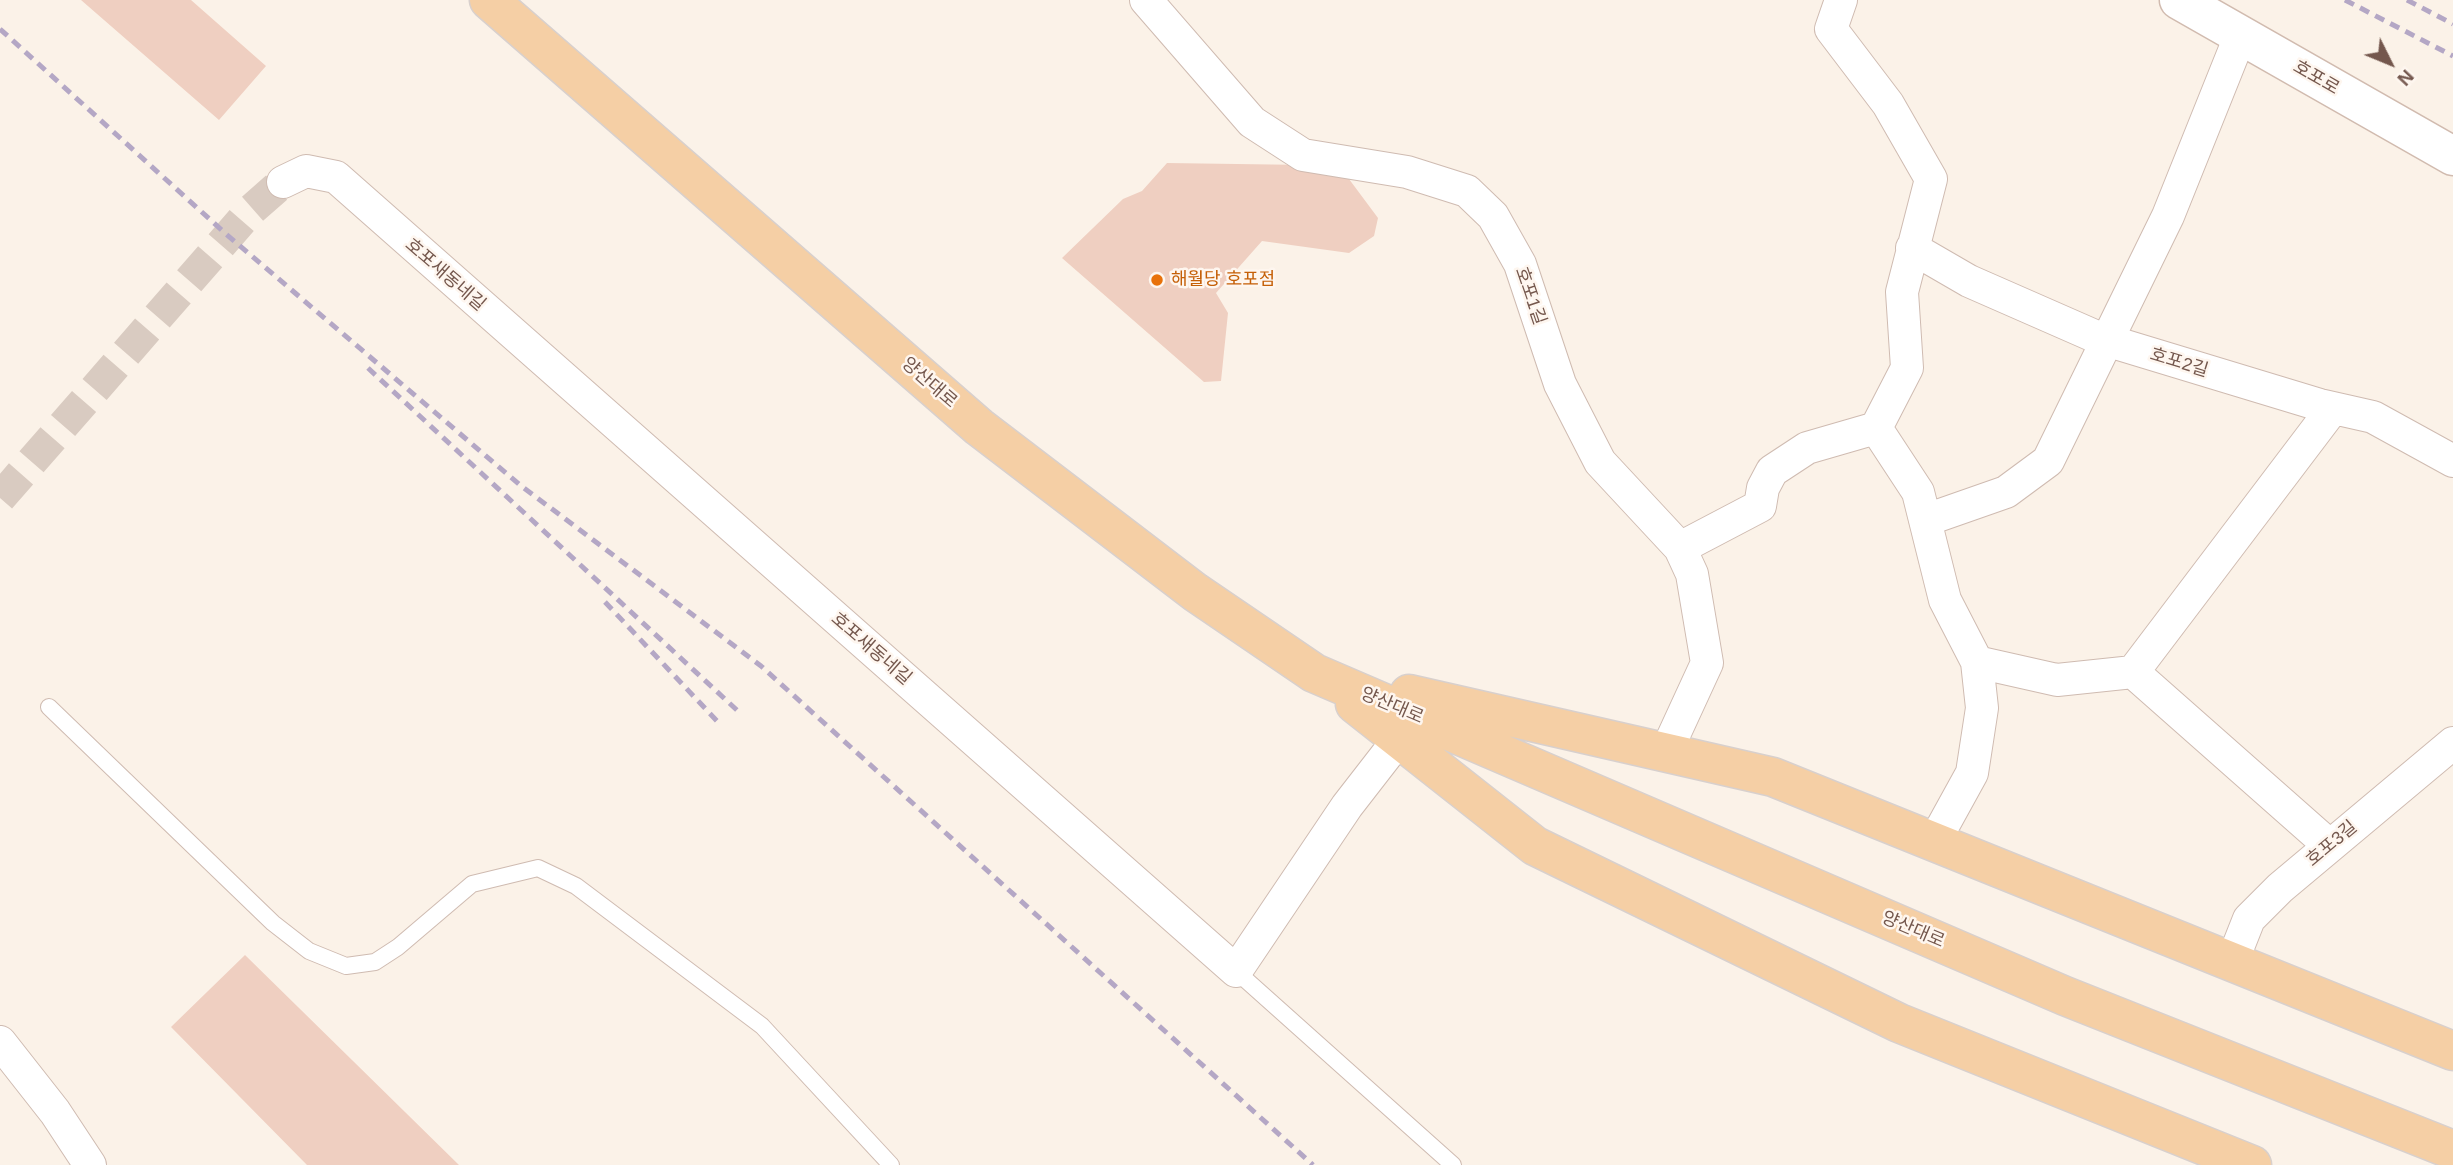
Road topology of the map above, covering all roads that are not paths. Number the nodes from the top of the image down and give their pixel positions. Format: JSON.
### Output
{"nodes":[{"id":1,"x":489,"y":0,"type":"edge"},
{"id":2,"x":1146,"y":0,"type":"edge"},
{"id":3,"x":1841,"y":0,"type":"edge"},
{"id":4,"x":2179,"y":0,"type":"edge"},
{"id":5,"x":2241,"y":34,"type":"junction"},
{"id":6,"x":2453,"y":156,"type":"edge"},
{"id":7,"x":283,"y":182,"type":"tunnel mouth"},
{"id":8,"x":1912,"y":248,"type":"junction"},
{"id":9,"x":2105,"y":340,"type":"junction"},
{"id":10,"x":2333,"y":408,"type":"junction"},
{"id":11,"x":1876,"y":428,"type":"junction"},
{"id":12,"x":2453,"y":461,"type":"edge"},
{"id":13,"x":1926,"y":520,"type":"junction"},
{"id":14,"x":1680,"y":548,"type":"junction"},
{"id":15,"x":1977,"y":662,"type":"junction"},
{"id":16,"x":2133,"y":672,"type":"junction"},
{"id":17,"x":1314,"y":673,"type":"junction"},
{"id":18,"x":49,"y":707,"type":"dead end"},
{"id":19,"x":1399,"y":739,"type":"junction"},
{"id":20,"x":2453,"y":743,"type":"edge"},
{"id":21,"x":1666,"y":752,"type":"junction"},
{"id":22,"x":1934,"y":842,"type":"junction"},
{"id":23,"x":2330,"y":846,"type":"junction"},
{"id":24,"x":2232,"y":962,"type":"junction"},
{"id":25,"x":1236,"y":971,"type":"junction"},
{"id":26,"x":0,"y":1042,"type":"edge"},
{"id":27,"x":2453,"y":1051,"type":"edge"},
{"id":28,"x":2453,"y":1150,"type":"edge"},
{"id":29,"x":90,"y":1165,"type":"edge"},
{"id":30,"x":891,"y":1165,"type":"edge"},
{"id":31,"x":1453,"y":1165,"type":"edge"},
{"id":32,"x":2252,"y":1165,"type":"edge"}],
"edges":[{"from":1,"to":17,"type":"main road","name":"양산대로"},
{"from":2,"to":14,"type":"street","name":"호포1길"},
{"from":3,"to":8,"type":"street"},
{"from":4,"to":5,"type":"main road","name":"호포로"},
{"from":5,"to":6,"type":"main road","name":"호포로"},
{"from":5,"to":9,"type":"street"},
{"from":7,"to":25,"type":"street","name":"호포새동네길"},
{"from":8,"to":9,"type":"street","name":"호포2길"},
{"from":8,"to":11,"type":"street"},
{"from":9,"to":10,"type":"street","name":"호포2길"},
{"from":9,"to":13,"type":"street"},
{"from":10,"to":12,"type":"street","name":"호포2길"},
{"from":10,"to":16,"type":"street"},
{"from":11,"to":13,"type":"street"},
{"from":11,"to":14,"type":"street"},
{"from":13,"to":15,"type":"street"},
{"from":14,"to":21,"type":"street","name":"호포1길"},
{"from":15,"to":16,"type":"street"},
{"from":15,"to":22,"type":"street"},
{"from":16,"to":23,"type":"street"},
{"from":17,"to":19,"type":"main road"},
{"from":17,"to":21,"type":"main road"},
{"from":17,"to":28,"type":"main road","name":"양산대로"},
{"from":18,"to":30,"type":"lane"},
{"from":19,"to":25,"type":"street"},
{"from":19,"to":32,"type":"main road"},
{"from":20,"to":23,"type":"street","name":"호포3길"},
{"from":21,"to":22,"type":"main road"},
{"from":22,"to":24,"type":"main road"},
{"from":23,"to":24,"type":"street","name":"호포3길"},
{"from":24,"to":27,"type":"main road"},
{"from":25,"to":31,"type":"lane"},
{"from":26,"to":29,"type":"street"}]}
